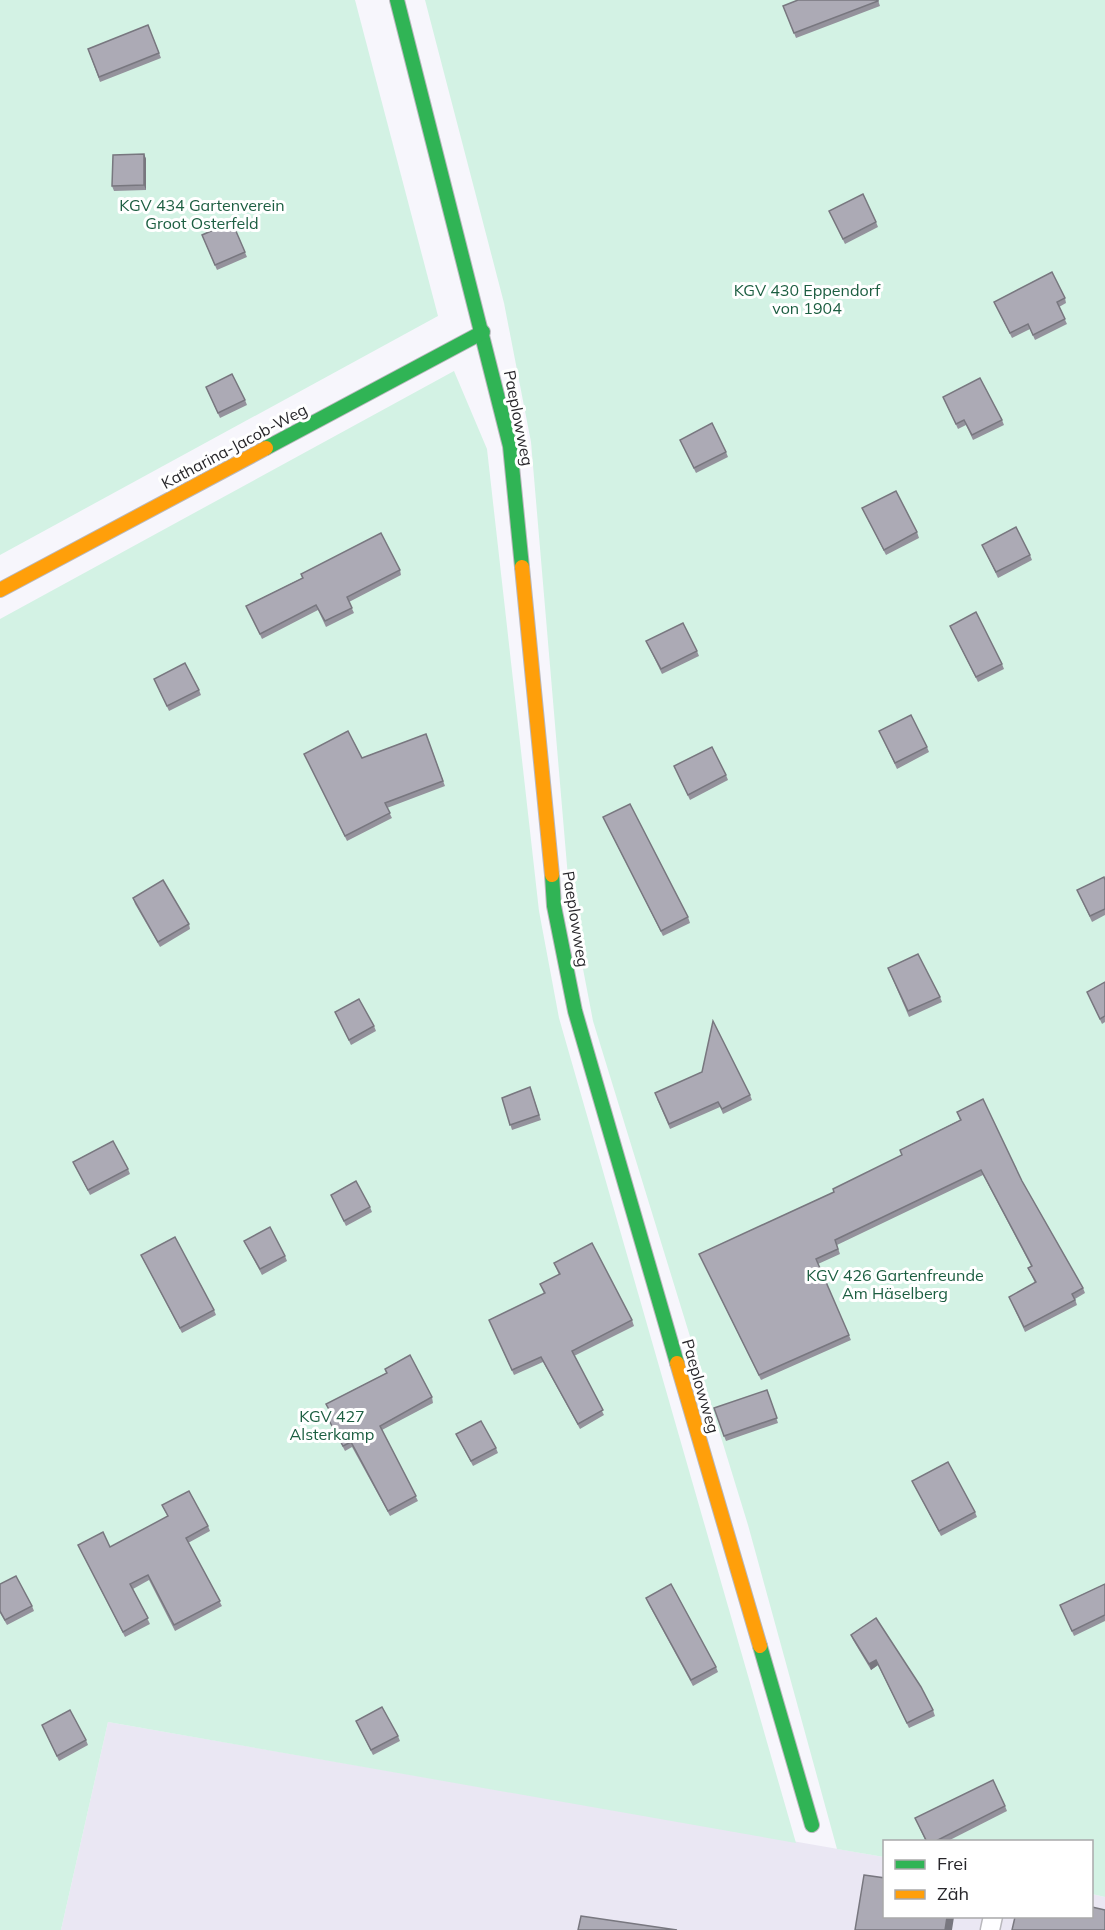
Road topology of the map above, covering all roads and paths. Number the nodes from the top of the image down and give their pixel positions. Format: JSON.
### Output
{"nodes":[{"id":1,"x":397,"y":0,"type":"edge"},
{"id":2,"x":483,"y":332,"type":"junction"},
{"id":3,"x":0,"y":590,"type":"edge"},
{"id":4,"x":812,"y":1825,"type":"dead end"}],
"edges":[{"from":1,"to":2,"type":"street","name":"Paeplowweg"},
{"from":2,"to":3,"type":"street","name":"Katharina-Jacob-Weg"},
{"from":2,"to":4,"type":"street","name":"Paeplowweg"}]}
